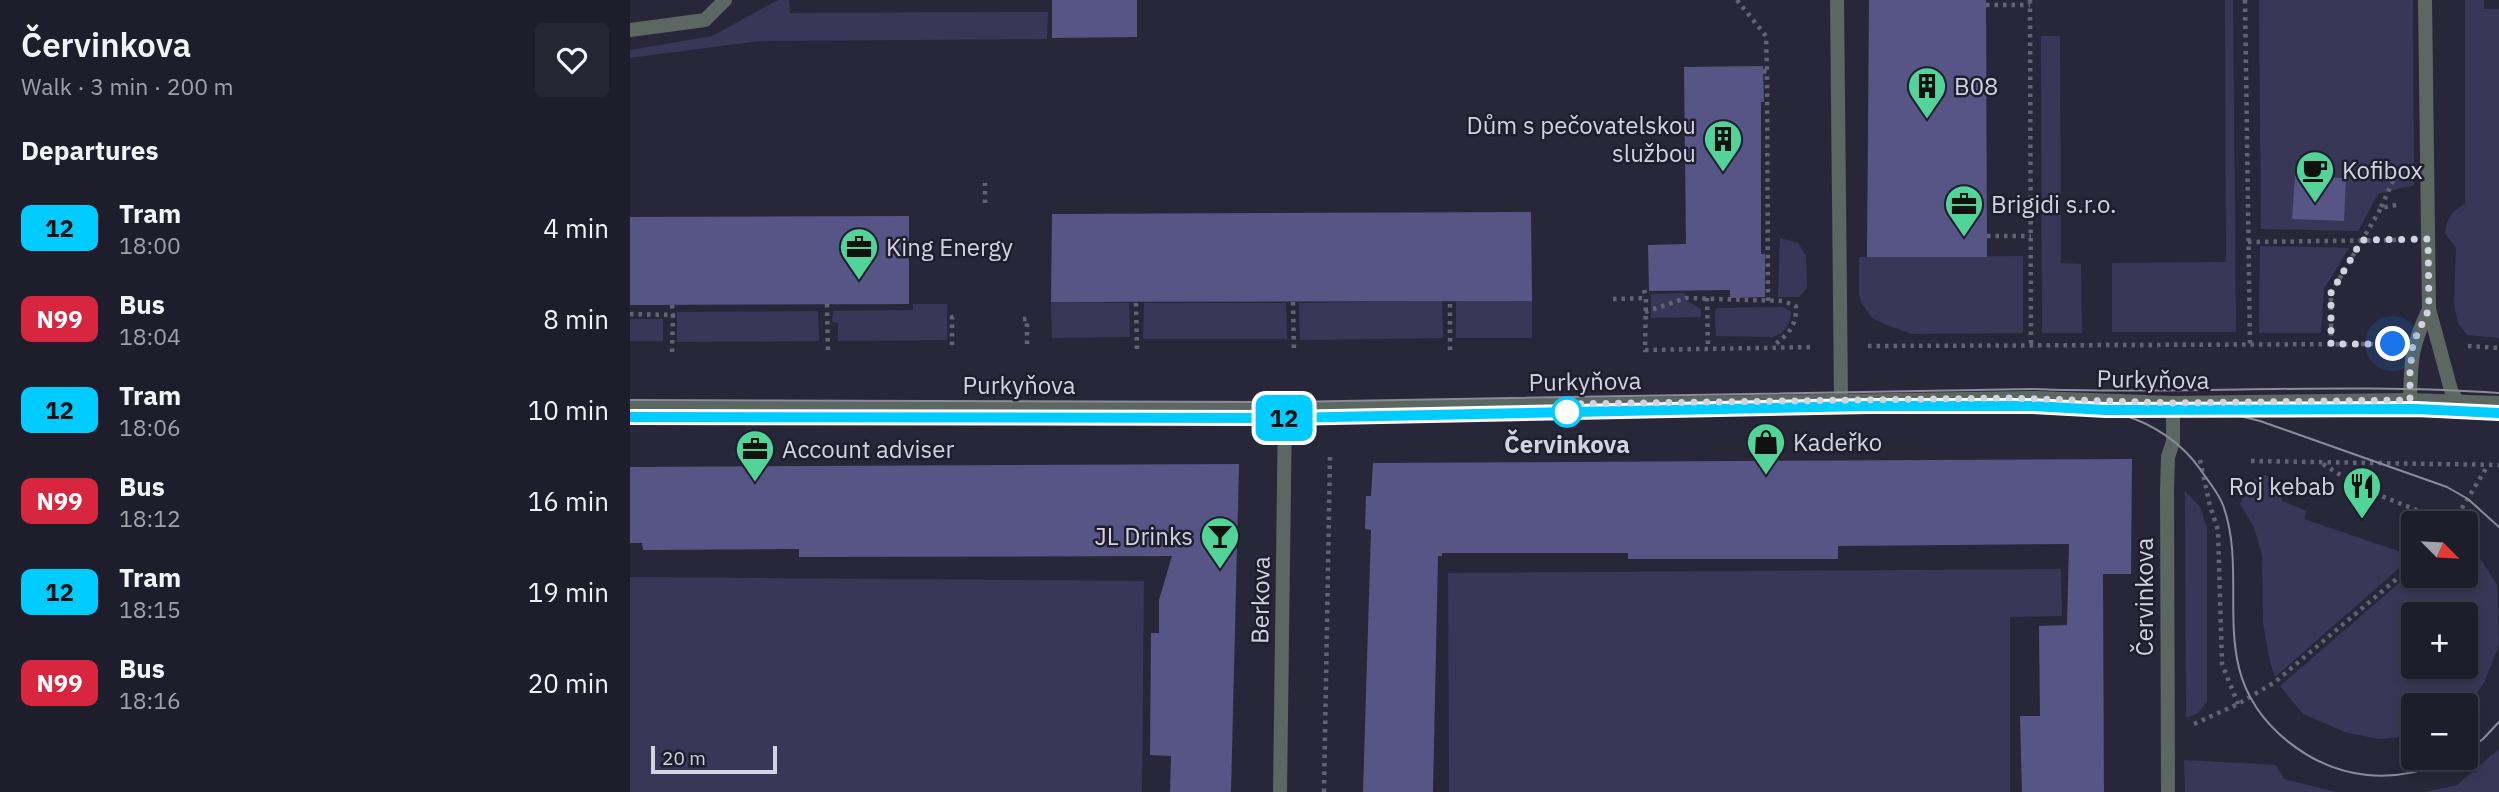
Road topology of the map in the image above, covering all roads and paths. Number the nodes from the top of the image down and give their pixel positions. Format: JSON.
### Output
{"nodes":[{"id":1,"x":725,"y":0,"type":"edge"},
{"id":2,"x":1737,"y":0,"type":"edge"},
{"id":3,"x":1837,"y":0,"type":"edge"},
{"id":4,"x":2245,"y":0,"type":"edge"},
{"id":5,"x":2425,"y":0,"type":"edge"},
{"id":6,"x":2030,"y":2,"type":"edge"},
{"id":7,"x":1986,"y":5,"type":"dead end"},
{"id":8,"x":630,"y":30,"type":"edge"},
{"id":9,"x":985,"y":183,"type":"dead end"},
{"id":10,"x":2427,"y":200,"type":"junction"},
{"id":11,"x":985,"y":203,"type":"dead end"},
{"id":12,"x":1987,"y":236,"type":"dead end"},
{"id":13,"x":2031,"y":236,"type":"junction"},
{"id":14,"x":2428,"y":239,"type":"junction"},
{"id":15,"x":2362,"y":240,"type":"junction"},
{"id":16,"x":2248,"y":242,"type":"junction"},
{"id":17,"x":1644,"y":290,"type":"dead end"},
{"id":18,"x":1646,"y":298,"type":"junction"},
{"id":19,"x":1707,"y":298,"type":"junction"},
{"id":20,"x":1613,"y":299,"type":"dead end"},
{"id":21,"x":1450,"y":301,"type":"dead end"},
{"id":22,"x":1768,"y":301,"type":"junction"},
{"id":23,"x":1293,"y":302,"type":"dead end"},
{"id":24,"x":1136,"y":303,"type":"dead end"},
{"id":25,"x":827,"y":304,"type":"dead end"},
{"id":26,"x":672,"y":305,"type":"dead end"},
{"id":27,"x":2429,"y":309,"type":"junction"},
{"id":28,"x":1646,"y":312,"type":"junction"},
{"id":29,"x":630,"y":314,"type":"edge"},
{"id":30,"x":673,"y":315,"type":"junction"},
{"id":31,"x":956,"y":318,"type":"dead end"},
{"id":32,"x":1023,"y":319,"type":"dead end"},
{"id":33,"x":2331,"y":344,"type":"junction"},
{"id":34,"x":2393,"y":344,"type":"dead end"},
{"id":35,"x":952,"y":345,"type":"dead end"},
{"id":36,"x":2250,"y":345,"type":"junction"},
{"id":37,"x":1027,"y":346,"type":"dead end"},
{"id":38,"x":2031,"y":346,"type":"dead end"},
{"id":39,"x":2097,"y":346,"type":"dead end"},
{"id":40,"x":2481,"y":347,"type":"dead end"},
{"id":41,"x":1772,"y":348,"type":"dead end"},
{"id":42,"x":2499,"y":348,"type":"edge"},
{"id":43,"x":1708,"y":349,"type":"dead end"},
{"id":44,"x":1450,"y":350,"type":"dead end"},
{"id":45,"x":1645,"y":350,"type":"dead end"},
{"id":46,"x":1137,"y":351,"type":"dead end"},
{"id":47,"x":1294,"y":351,"type":"dead end"},
{"id":48,"x":672,"y":352,"type":"dead end"},
{"id":49,"x":828,"y":352,"type":"dead end"},
{"id":50,"x":1841,"y":399,"type":"junction"},
{"id":51,"x":2410,"y":400,"type":"junction"},
{"id":52,"x":2457,"y":401,"type":"junction"},
{"id":53,"x":2173,"y":403,"type":"junction"},
{"id":54,"x":2499,"y":403,"type":"edge"},
{"id":55,"x":630,"y":408,"type":"edge"},
{"id":56,"x":1285,"y":409,"type":"junction"},
{"id":57,"x":1330,"y":456,"type":"dead end"},
{"id":58,"x":2200,"y":460,"type":"dead end"},
{"id":59,"x":2251,"y":461,"type":"dead end"},
{"id":60,"x":2322,"y":464,"type":"junction"},
{"id":61,"x":2488,"y":465,"type":"junction"},
{"id":62,"x":2499,"y":465,"type":"edge"},
{"id":63,"x":2420,"y":511,"type":"edge"},
{"id":64,"x":2459,"y":511,"type":"edge"},
{"id":65,"x":2401,"y":575,"type":"edge"},
{"id":66,"x":2238,"y":704,"type":"junction"},
{"id":67,"x":2167,"y":736,"type":"junction"},
{"id":68,"x":1279,"y":792,"type":"edge"},
{"id":69,"x":1324,"y":792,"type":"edge"},
{"id":70,"x":2168,"y":792,"type":"edge"}],
"edges":[{"from":1,"to":8,"type":"street"},
{"from":2,"to":22,"type":"path"},
{"from":3,"to":50,"type":"street"},
{"from":4,"to":16,"type":"path"},
{"from":5,"to":10,"type":"street"},
{"from":6,"to":7,"type":"path"},
{"from":6,"to":13,"type":"path"},
{"from":9,"to":11,"type":"path"},
{"from":10,"to":14,"type":"street"},
{"from":10,"to":15,"type":"path"},
{"from":12,"to":13,"type":"path"},
{"from":13,"to":38,"type":"path"},
{"from":14,"to":15,"type":"path"},
{"from":14,"to":27,"type":"street"},
{"from":15,"to":16,"type":"path"},
{"from":15,"to":33,"type":"path"},
{"from":16,"to":36,"type":"path"},
{"from":17,"to":18,"type":"path"},
{"from":18,"to":20,"type":"path"},
{"from":18,"to":28,"type":"path"},
{"from":19,"to":22,"type":"path"},
{"from":19,"to":28,"type":"path"},
{"from":19,"to":43,"type":"path"},
{"from":21,"to":44,"type":"path"},
{"from":22,"to":41,"type":"path"},
{"from":23,"to":47,"type":"path"},
{"from":24,"to":46,"type":"path"},
{"from":25,"to":49,"type":"path"},
{"from":26,"to":30,"type":"path"},
{"from":27,"to":51,"type":"street"},
{"from":27,"to":52,"type":"street"},
{"from":28,"to":45,"type":"path"},
{"from":29,"to":30,"type":"path"},
{"from":30,"to":48,"type":"path"},
{"from":31,"to":35,"type":"path"},
{"from":32,"to":37,"type":"path"},
{"from":33,"to":34,"type":"path"},
{"from":33,"to":36,"type":"path"},
{"from":36,"to":39,"type":"path"},
{"from":40,"to":42,"type":"path"},
{"from":50,"to":53,"type":"street","name":"Purkyňova"},
{"from":50,"to":56,"type":"street","name":"Purkyňova"},
{"from":51,"to":52,"type":"street","name":"Purkyňova"},
{"from":51,"to":53,"type":"street","name":"Purkyňova"},
{"from":52,"to":54,"type":"street","name":"Purkyňova"},
{"from":53,"to":67,"type":"street","name":"Červinkova"},
{"from":55,"to":56,"type":"street","name":"Purkyňova"},
{"from":56,"to":68,"type":"street","name":"Berkova"},
{"from":57,"to":69,"type":"path"},
{"from":58,"to":66,"type":"path"},
{"from":59,"to":60,"type":"path"},
{"from":60,"to":61,"type":"path"},
{"from":60,"to":63,"type":"path"},
{"from":61,"to":62,"type":"path"},
{"from":61,"to":64,"type":"path"},
{"from":65,"to":66,"type":"path"},
{"from":66,"to":67,"type":"path"},
{"from":67,"to":70,"type":"street","name":"Červinkova"}]}
